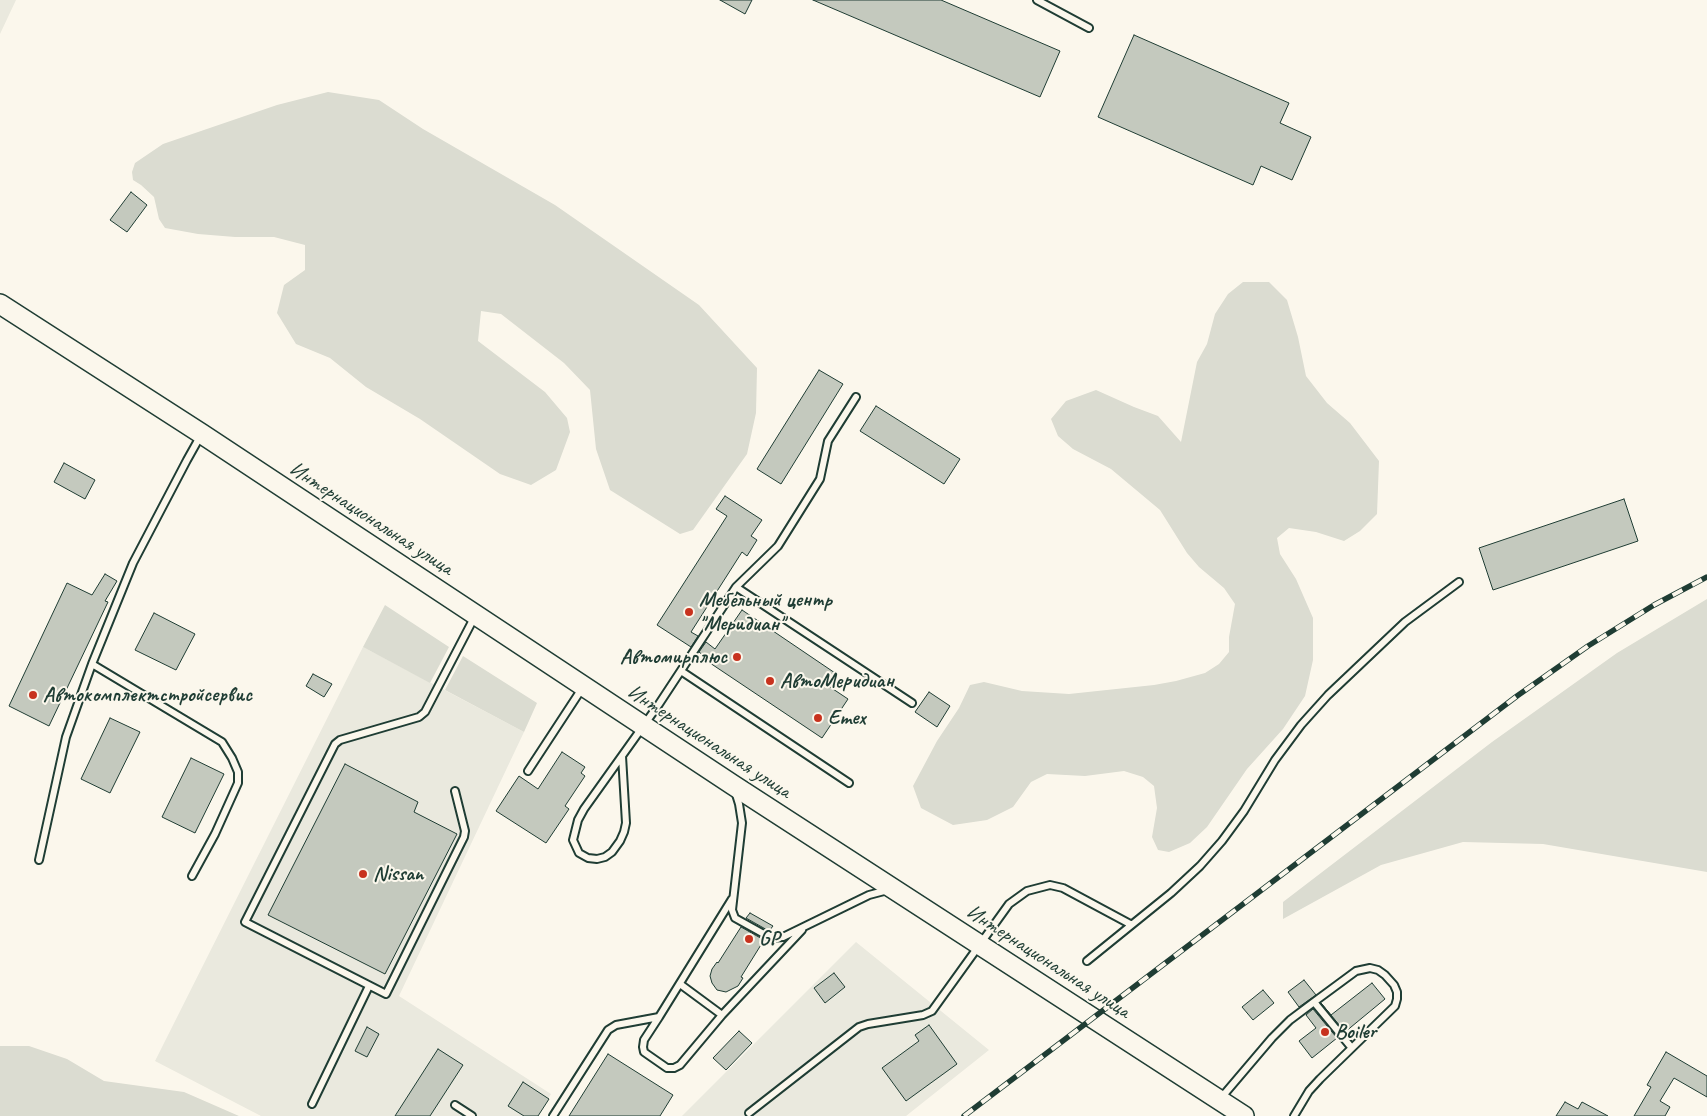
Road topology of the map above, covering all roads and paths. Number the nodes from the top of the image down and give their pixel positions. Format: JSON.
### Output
{"nodes":[{"id":1,"x":1037,"y":0,"type":"edge"},
{"id":2,"x":1089,"y":28,"type":"dead end"},
{"id":3,"x":0,"y":304,"type":"edge"},
{"id":4,"x":856,"y":397,"type":"dead end"},
{"id":5,"x":202,"y":434,"type":"junction"},
{"id":6,"x":1458,"y":582,"type":"dead end"},
{"id":7,"x":736,"y":587,"type":"junction"},
{"id":8,"x":475,"y":614,"type":"junction"},
{"id":9,"x":92,"y":664,"type":"junction"},
{"id":10,"x":681,"y":671,"type":"junction"},
{"id":11,"x":583,"y":686,"type":"junction"},
{"id":12,"x":912,"y":702,"type":"dead end"},
{"id":13,"x":644,"y":726,"type":"junction"},
{"id":14,"x":622,"y":756,"type":"junction"},
{"id":15,"x":528,"y":771,"type":"dead end"},
{"id":16,"x":849,"y":783,"type":"dead end"},
{"id":17,"x":733,"y":785,"type":"junction"},
{"id":18,"x":455,"y":791,"type":"dead end"},
{"id":19,"x":39,"y":860,"type":"dead end"},
{"id":20,"x":192,"y":876,"type":"dead end"},
{"id":21,"x":893,"y":888,"type":"junction"},
{"id":22,"x":735,"y":896,"type":"junction"},
{"id":23,"x":1130,"y":924,"type":"junction"},
{"id":24,"x":805,"y":926,"type":"junction"},
{"id":25,"x":981,"y":945,"type":"junction"},
{"id":26,"x":1087,"y":961,"type":"dead end"},
{"id":27,"x":680,"y":984,"type":"junction"},
{"id":28,"x":369,"y":986,"type":"junction"},
{"id":29,"x":1314,"y":1002,"type":"junction"},
{"id":30,"x":722,"y":1015,"type":"junction"},
{"id":31,"x":659,"y":1017,"type":"junction"},
{"id":32,"x":1351,"y":1047,"type":"junction"},
{"id":33,"x":1219,"y":1100,"type":"junction"},
{"id":34,"x":312,"y":1104,"type":"dead end"},
{"id":35,"x":455,"y":1105,"type":"dead end"},
{"id":36,"x":749,"y":1113,"type":"dead end"},
{"id":37,"x":472,"y":1116,"type":"edge"},
{"id":38,"x":553,"y":1116,"type":"edge"},
{"id":39,"x":1244,"y":1116,"type":"edge"},
{"id":40,"x":1294,"y":1116,"type":"edge"}],
"edges":[{"from":1,"to":2,"type":"lane"},
{"from":3,"to":5,"type":"main road","name":"Интернациональная улица"},
{"from":4,"to":7,"type":"lane"},
{"from":5,"to":8,"type":"main road","name":"Интернациональная улица"},
{"from":5,"to":9,"type":"lane"},
{"from":6,"to":23,"type":"lane"},
{"from":7,"to":10,"type":"lane"},
{"from":7,"to":12,"type":"lane"},
{"from":8,"to":11,"type":"main road","name":"Интернациональная улица"},
{"from":8,"to":28,"type":"lane"},
{"from":9,"to":19,"type":"lane"},
{"from":9,"to":20,"type":"lane"},
{"from":10,"to":13,"type":"lane"},
{"from":10,"to":16,"type":"lane"},
{"from":11,"to":13,"type":"main road","name":"Интернациональная улица"},
{"from":11,"to":15,"type":"lane"},
{"from":13,"to":14,"type":"lane"},
{"from":13,"to":17,"type":"main road","name":"Интернациональная улица"},
{"from":14,"to":14,"type":"lane"},
{"from":17,"to":21,"type":"main road","name":"Интернациональная улица"},
{"from":17,"to":22,"type":"lane"},
{"from":18,"to":28,"type":"lane"},
{"from":21,"to":24,"type":"lane"},
{"from":21,"to":25,"type":"main road","name":"Интернациональная улица"},
{"from":22,"to":24,"type":"lane"},
{"from":22,"to":27,"type":"lane"},
{"from":23,"to":25,"type":"lane"},
{"from":23,"to":26,"type":"lane"},
{"from":24,"to":30,"type":"lane"},
{"from":25,"to":33,"type":"main road","name":"Интернациональная улица"},
{"from":25,"to":36,"type":"lane"},
{"from":27,"to":30,"type":"lane"},
{"from":27,"to":31,"type":"lane"},
{"from":28,"to":34,"type":"lane"},
{"from":29,"to":32,"type":"lane"},
{"from":29,"to":32,"type":"lane"},
{"from":29,"to":33,"type":"lane"},
{"from":30,"to":31,"type":"lane"},
{"from":31,"to":38,"type":"lane"},
{"from":32,"to":40,"type":"lane"},
{"from":33,"to":39,"type":"main road","name":"Интернациональная улица"},
{"from":35,"to":37,"type":"lane"}]}
